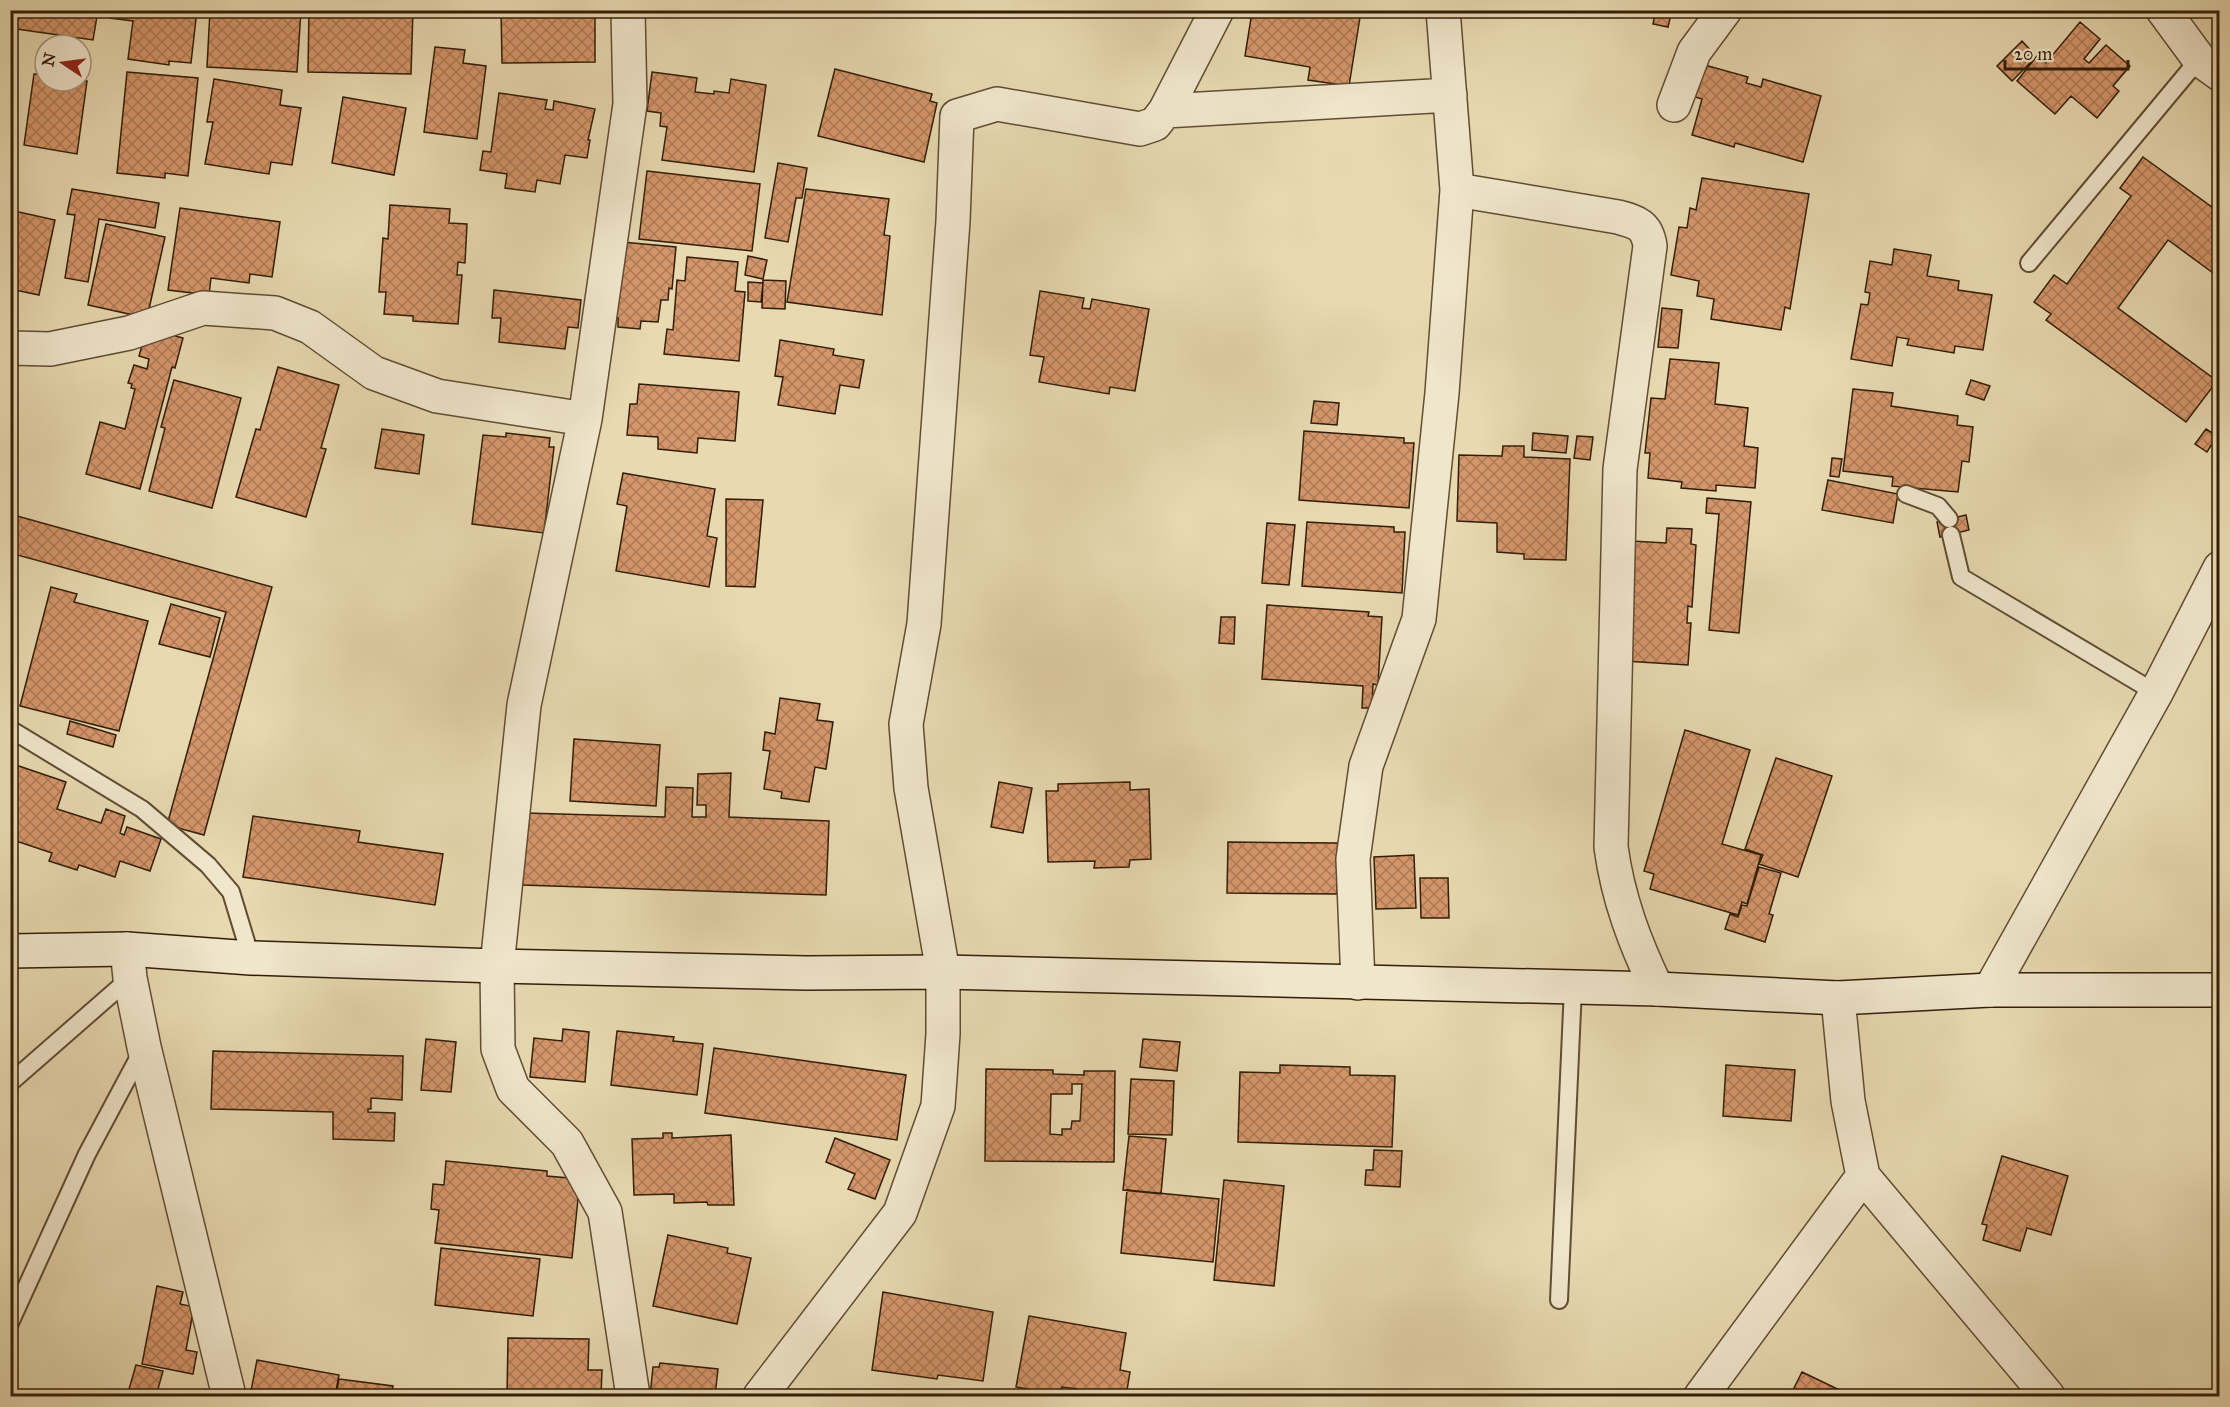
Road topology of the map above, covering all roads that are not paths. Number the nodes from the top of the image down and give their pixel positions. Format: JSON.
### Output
{"nodes":[{"id":1,"x":628,"y":10,"type":"edge"},
{"id":2,"x":1218,"y":10,"type":"edge"},
{"id":3,"x":1443,"y":10,"type":"edge"},
{"id":4,"x":1725,"y":10,"type":"edge"},
{"id":5,"x":2163,"y":10,"type":"edge"},
{"id":6,"x":2209,"y":66,"type":"edge"},
{"id":7,"x":1450,"y":95,"type":"junction"},
{"id":8,"x":1674,"y":105,"type":"dead end"},
{"id":9,"x":1166,"y":111,"type":"junction"},
{"id":10,"x":1457,"y":190,"type":"junction"},
{"id":11,"x":2030,"y":263,"type":"dead end"},
{"id":12,"x":10,"y":348,"type":"edge"},
{"id":13,"x":585,"y":418,"type":"junction"},
{"id":14,"x":1906,"y":494,"type":"dead end"},
{"id":15,"x":2220,"y":568,"type":"edge"},
{"id":16,"x":2156,"y":693,"type":"junction"},
{"id":17,"x":10,"y":729,"type":"edge"},
{"id":18,"x":10,"y":951,"type":"edge"},
{"id":19,"x":251,"y":958,"type":"junction"},
{"id":20,"x":128,"y":963,"type":"junction"},
{"id":21,"x":497,"y":966,"type":"junction"},
{"id":22,"x":943,"y":972,"type":"junction"},
{"id":23,"x":1358,"y":983,"type":"junction"},
{"id":24,"x":1573,"y":988,"type":"junction"},
{"id":25,"x":1657,"y":989,"type":"junction"},
{"id":26,"x":1990,"y":990,"type":"junction"},
{"id":27,"x":2220,"y":990,"type":"edge"},
{"id":28,"x":1838,"y":998,"type":"junction"},
{"id":29,"x":144,"y":1047,"type":"junction"},
{"id":30,"x":10,"y":1083,"type":"edge"},
{"id":31,"x":1863,"y":1176,"type":"junction"},
{"id":32,"x":1559,"y":1300,"type":"dead end"},
{"id":33,"x":10,"y":1323,"type":"edge"},
{"id":34,"x":229,"y":1396,"type":"edge"},
{"id":35,"x":633,"y":1396,"type":"edge"},
{"id":36,"x":760,"y":1396,"type":"edge"},
{"id":37,"x":1701,"y":1396,"type":"edge"},
{"id":38,"x":2048,"y":1396,"type":"edge"}],
"edges":[{"from":1,"to":13,"type":"street"},
{"from":2,"to":9,"type":"street"},
{"from":3,"to":7,"type":"street"},
{"from":4,"to":8,"type":"street"},
{"from":5,"to":6,"type":"street"},
{"from":6,"to":11,"type":"lane"},
{"from":7,"to":9,"type":"street"},
{"from":7,"to":10,"type":"street"},
{"from":9,"to":22,"type":"street"},
{"from":10,"to":23,"type":"street"},
{"from":10,"to":25,"type":"street"},
{"from":12,"to":13,"type":"street"},
{"from":13,"to":21,"type":"street"},
{"from":14,"to":16,"type":"lane"},
{"from":15,"to":16,"type":"street"},
{"from":16,"to":26,"type":"street"},
{"from":17,"to":19,"type":"lane"},
{"from":18,"to":20,"type":"street"},
{"from":19,"to":20,"type":"street"},
{"from":19,"to":21,"type":"street"},
{"from":20,"to":29,"type":"street"},
{"from":20,"to":30,"type":"lane"},
{"from":21,"to":22,"type":"street"},
{"from":21,"to":35,"type":"street"},
{"from":22,"to":23,"type":"street"},
{"from":22,"to":36,"type":"street"},
{"from":23,"to":24,"type":"street"},
{"from":24,"to":25,"type":"street"},
{"from":24,"to":32,"type":"lane"},
{"from":25,"to":28,"type":"street"},
{"from":26,"to":27,"type":"street"},
{"from":26,"to":28,"type":"street"},
{"from":28,"to":31,"type":"street"},
{"from":29,"to":33,"type":"lane"},
{"from":29,"to":34,"type":"street"},
{"from":31,"to":37,"type":"street"},
{"from":31,"to":38,"type":"street"}]}
